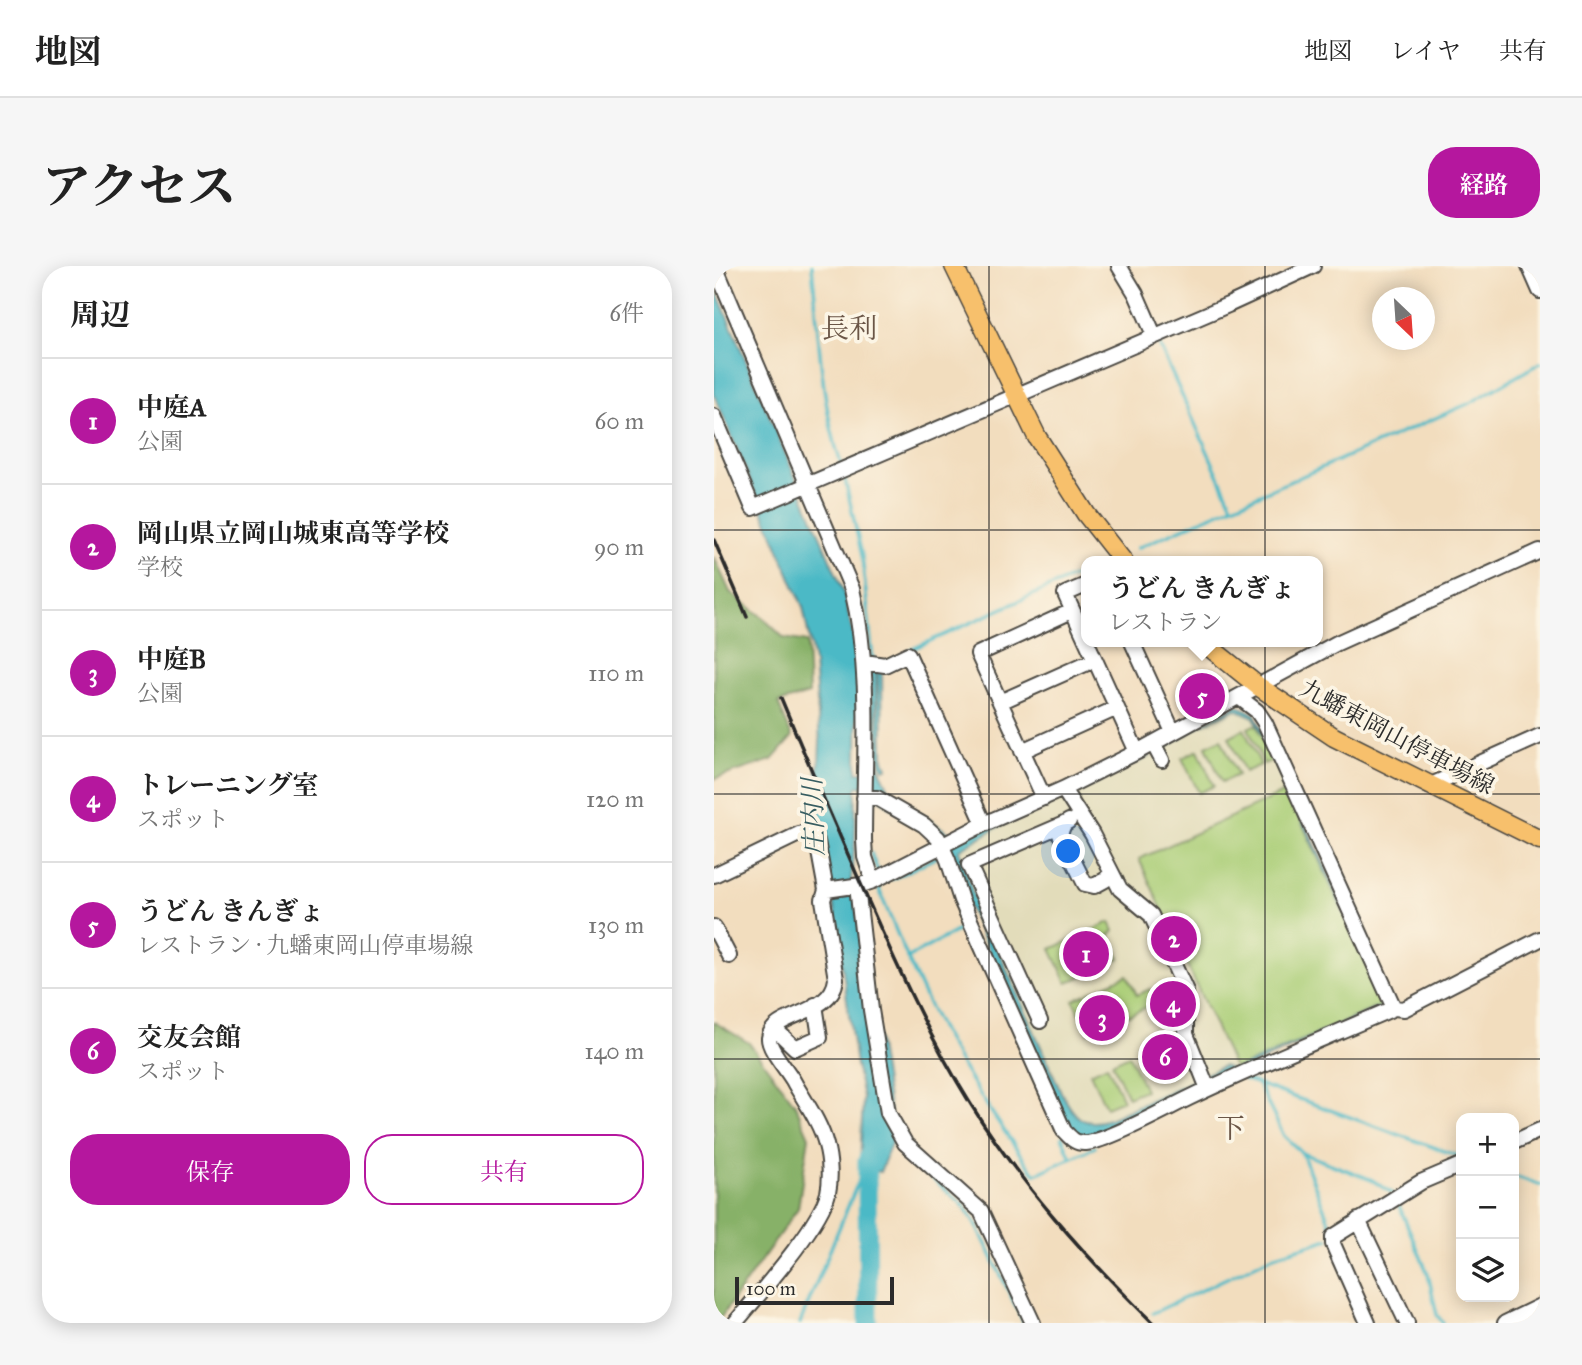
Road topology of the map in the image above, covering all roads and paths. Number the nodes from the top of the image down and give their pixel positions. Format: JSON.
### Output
{"nodes":[{"id":1,"x":715,"y":266,"type":"edge"},
{"id":2,"x":954,"y":266,"type":"edge"},
{"id":3,"x":1119,"y":266,"type":"edge"},
{"id":4,"x":1313,"y":266,"type":"edge"},
{"id":5,"x":1529,"y":266,"type":"edge"},
{"id":6,"x":1540,"y":291,"type":"edge"},
{"id":7,"x":1158,"y":334,"type":"junction"},
{"id":8,"x":1015,"y":395,"type":"junction"},
{"id":9,"x":714,"y":416,"type":"edge"},
{"id":10,"x":807,"y":484,"type":"junction"},
{"id":11,"x":1540,"y":551,"type":"edge"},
{"id":12,"x":1119,"y":556,"type":"edge"},
{"id":13,"x":1081,"y":587,"type":"edge"},
{"id":14,"x":1072,"y":611,"type":"junction"},
{"id":15,"x":1081,"y":630,"type":"edge"},
{"id":16,"x":1089,"y":647,"type":"edge"},
{"id":17,"x":1099,"y":647,"type":"edge"},
{"id":18,"x":1134,"y":647,"type":"edge"},
{"id":19,"x":1209,"y":647,"type":"edge"},
{"id":20,"x":1092,"y":654,"type":"junction"},
{"id":21,"x":869,"y":663,"type":"junction"},
{"id":22,"x":1258,"y":686,"type":"junction"},
{"id":23,"x":1240,"y":698,"type":"junction"},
{"id":24,"x":1000,"y":702,"type":"junction"},
{"id":25,"x":1117,"y":708,"type":"junction"},
{"id":26,"x":1173,"y":732,"type":"junction"},
{"id":27,"x":1540,"y":736,"type":"edge"},
{"id":28,"x":1022,"y":751,"type":"junction"},
{"id":29,"x":1137,"y":752,"type":"junction"},
{"id":30,"x":1429,"y":786,"type":"junction"},
{"id":31,"x":1065,"y":793,"type":"junction"},
{"id":32,"x":867,"y":796,"type":"junction"},
{"id":33,"x":1044,"y":798,"type":"junction"},
{"id":34,"x":1080,"y":816,"type":"junction"},
{"id":35,"x":984,"y":824,"type":"junction"},
{"id":36,"x":1064,"y":824,"type":"junction"},
{"id":37,"x":1540,"y":841,"type":"edge"},
{"id":38,"x":948,"y":844,"type":"junction"},
{"id":39,"x":1110,"y":874,"type":"junction"},
{"id":40,"x":714,"y":875,"type":"edge"},
{"id":41,"x":873,"y":881,"type":"junction"},
{"id":42,"x":855,"y":886,"type":"junction"},
{"id":43,"x":828,"y":890,"type":"junction"},
{"id":44,"x":714,"y":927,"type":"edge"},
{"id":45,"x":1540,"y":939,"type":"edge"},
{"id":46,"x":729,"y":956,"type":"dead end"},
{"id":47,"x":815,"y":1005,"type":"junction"},
{"id":48,"x":1394,"y":1008,"type":"junction"},
{"id":49,"x":1040,"y":1021,"type":"dead end"},
{"id":50,"x":774,"y":1028,"type":"junction"},
{"id":51,"x":1206,"y":1083,"type":"junction"},
{"id":52,"x":1540,"y":1130,"type":"edge"},
{"id":53,"x":1519,"y":1140,"type":"edge"},
{"id":54,"x":1456,"y":1167,"type":"edge"},
{"id":55,"x":1358,"y":1220,"type":"junction"},
{"id":56,"x":1540,"y":1306,"type":"edge"},
{"id":57,"x":736,"y":1323,"type":"edge"},
{"id":58,"x":1033,"y":1323,"type":"edge"},
{"id":59,"x":1368,"y":1323,"type":"edge"},
{"id":60,"x":1407,"y":1323,"type":"edge"},
{"id":61,"x":1505,"y":1323,"type":"edge"}],
"edges":[{"from":1,"to":10,"type":"street"},
{"from":2,"to":8,"type":"main road"},
{"from":3,"to":7,"type":"street"},
{"from":4,"to":7,"type":"street"},
{"from":5,"to":6,"type":"street"},
{"from":7,"to":8,"type":"street"},
{"from":8,"to":10,"type":"street"},
{"from":8,"to":12,"type":"main road"},
{"from":9,"to":10,"type":"street"},
{"from":10,"to":21,"type":"street"},
{"from":11,"to":22,"type":"street"},
{"from":13,"to":14,"type":"street"},
{"from":14,"to":15,"type":"street"},
{"from":14,"to":24,"type":"street"},
{"from":16,"to":20,"type":"street"},
{"from":17,"to":20,"type":"street"},
{"from":18,"to":26,"type":"street"},
{"from":19,"to":22,"type":"main road","name":"九蟠東岡山停車場線"},
{"from":20,"to":24,"type":"street"},
{"from":20,"to":25,"type":"street"},
{"from":21,"to":32,"type":"street"},
{"from":21,"to":35,"type":"street"},
{"from":22,"to":23,"type":"street"},
{"from":22,"to":30,"type":"main road","name":"九蟠東岡山停車場線"},
{"from":23,"to":26,"type":"street"},
{"from":23,"to":48,"type":"street"},
{"from":24,"to":28,"type":"street"},
{"from":25,"to":28,"type":"street"},
{"from":25,"to":29,"type":"street"},
{"from":26,"to":29,"type":"street"},
{"from":27,"to":30,"type":"street"},
{"from":28,"to":33,"type":"street"},
{"from":29,"to":31,"type":"street"},
{"from":30,"to":37,"type":"main road","name":"九蟠東岡山停車場線"},
{"from":31,"to":33,"type":"street"},
{"from":31,"to":34,"type":"street"},
{"from":32,"to":38,"type":"street"},
{"from":32,"to":41,"type":"street"},
{"from":33,"to":35,"type":"street"},
{"from":34,"to":36,"type":"street"},
{"from":34,"to":39,"type":"street"},
{"from":35,"to":38,"type":"street"},
{"from":36,"to":39,"type":"street"},
{"from":36,"to":49,"type":"street"},
{"from":38,"to":41,"type":"street"},
{"from":38,"to":51,"type":"street"},
{"from":39,"to":51,"type":"street"},
{"from":40,"to":43,"type":"street"},
{"from":41,"to":42,"type":"street"},
{"from":42,"to":43,"type":"street"},
{"from":42,"to":58,"type":"street"},
{"from":43,"to":47,"type":"street"},
{"from":44,"to":46,"type":"street"},
{"from":45,"to":48,"type":"street"},
{"from":47,"to":50,"type":"street"},
{"from":47,"to":50,"type":"street"},
{"from":48,"to":51,"type":"street"},
{"from":50,"to":57,"type":"street"},
{"from":52,"to":53,"type":"street"},
{"from":54,"to":55,"type":"street"},
{"from":55,"to":59,"type":"street"},
{"from":55,"to":60,"type":"street"},
{"from":56,"to":61,"type":"street"}]}
